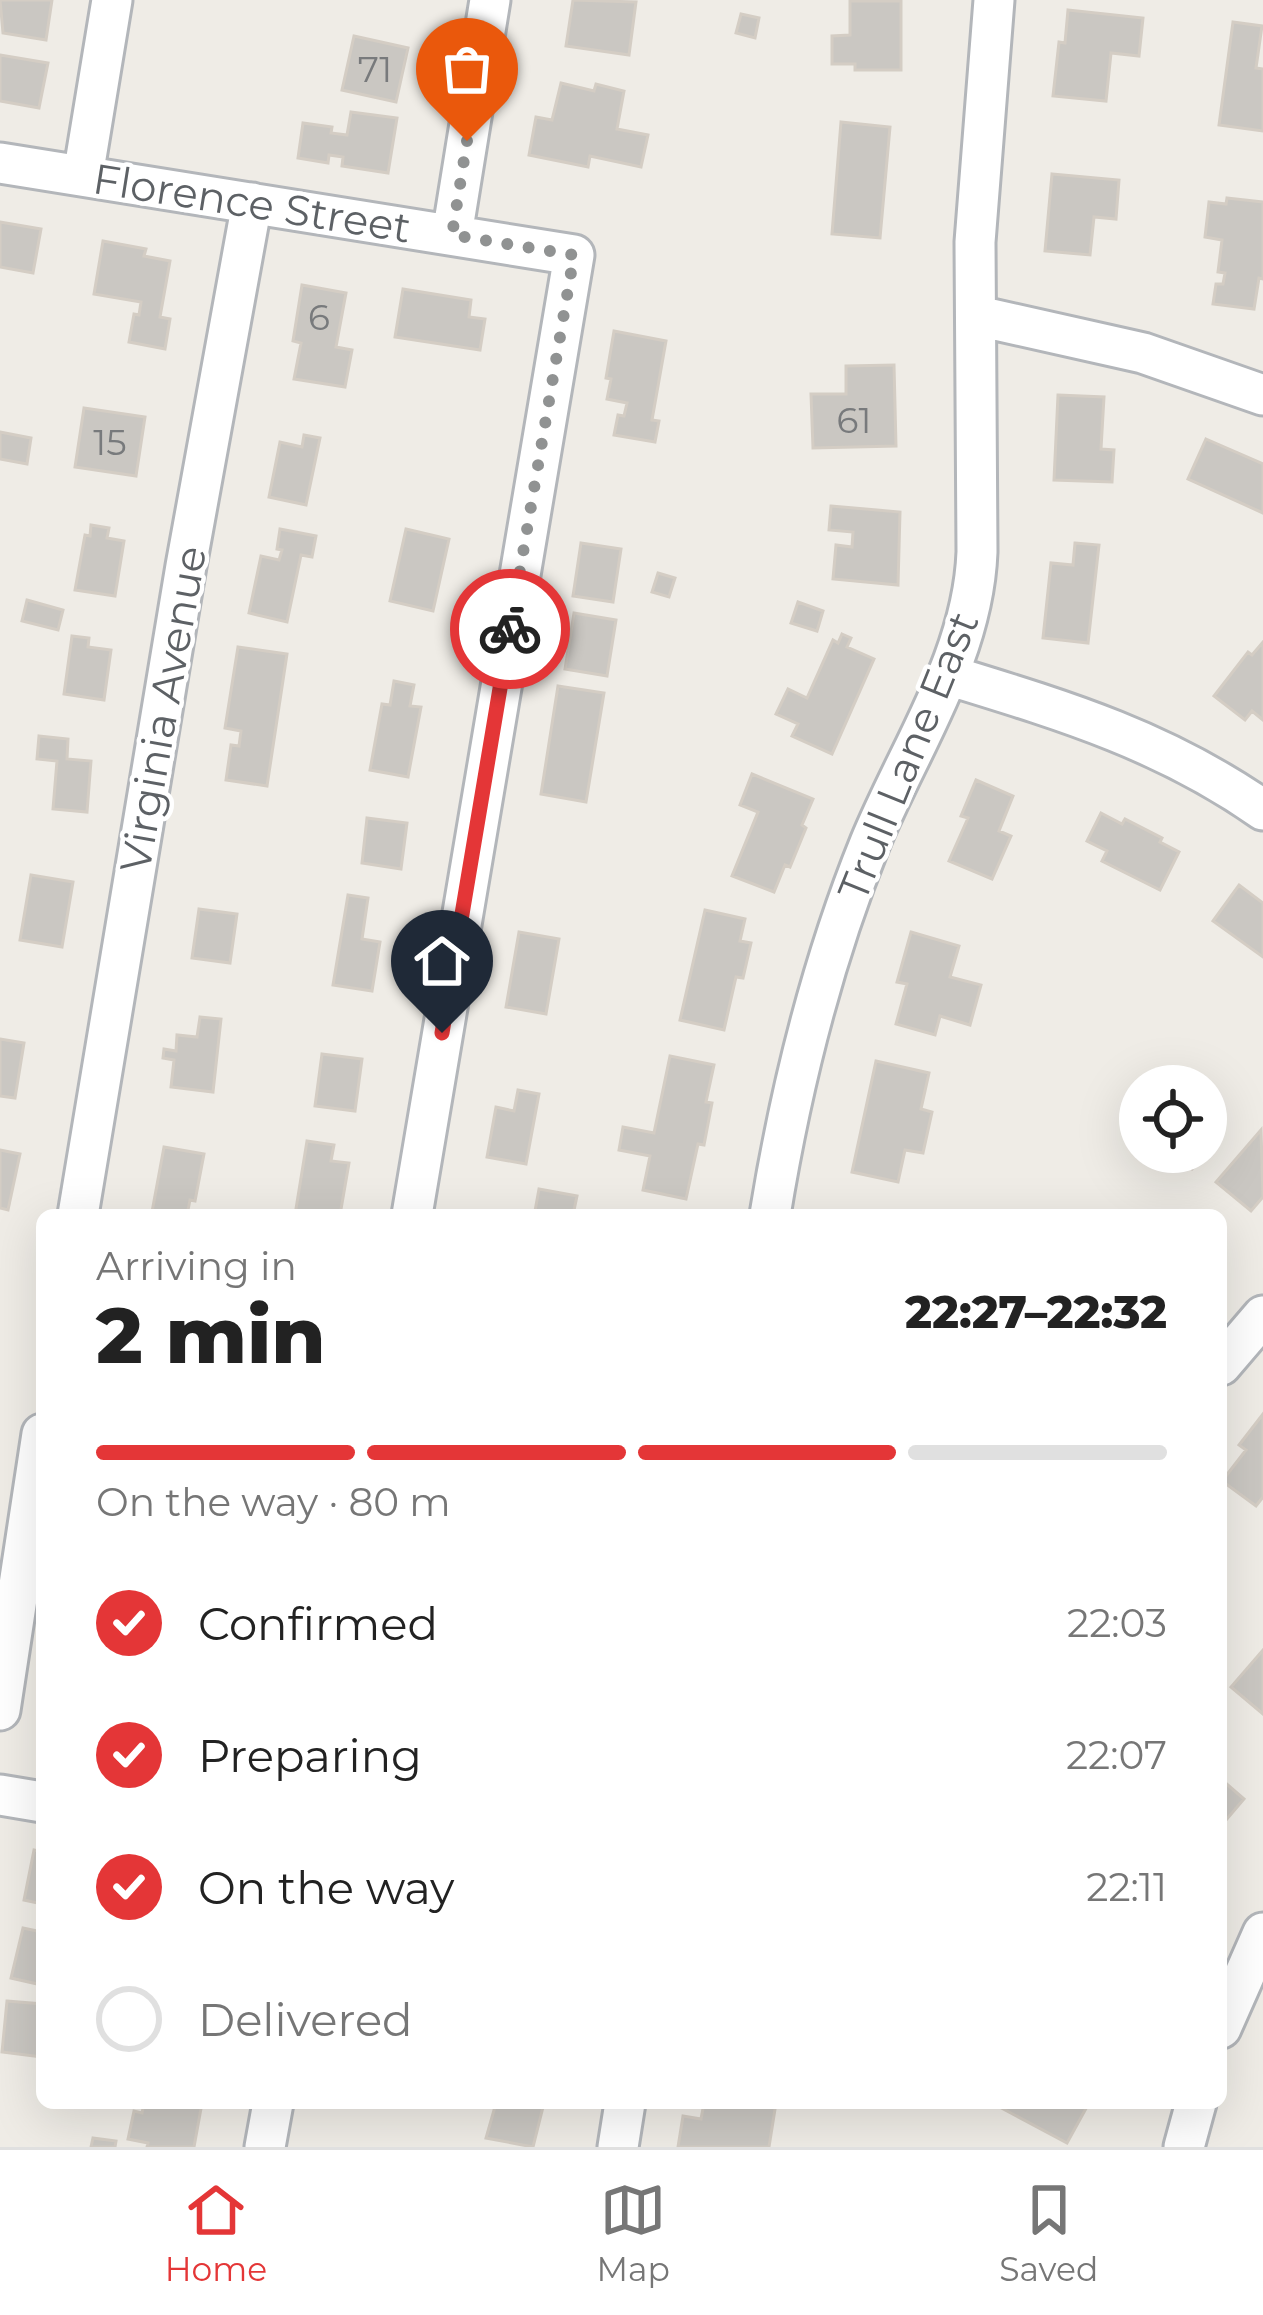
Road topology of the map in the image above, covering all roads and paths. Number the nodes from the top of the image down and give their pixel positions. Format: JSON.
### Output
{"nodes":[{"id":1,"x":112,"y":0,"type":"edge"},
{"id":2,"x":490,"y":0,"type":"edge"},
{"id":3,"x":994,"y":0,"type":"edge"},
{"id":4,"x":0,"y":163,"type":"edge"},
{"id":5,"x":83,"y":176,"type":"junction"},
{"id":6,"x":252,"y":203,"type":"junction"},
{"id":7,"x":452,"y":235,"type":"junction"},
{"id":8,"x":978,"y":316,"type":"junction"},
{"id":9,"x":1263,"y":395,"type":"edge"},
{"id":10,"x":948,"y":675,"type":"junction"},
{"id":11,"x":1263,"y":810,"type":"edge"},
{"id":12,"x":79,"y":1209,"type":"edge"},
{"id":13,"x":413,"y":1209,"type":"edge"},
{"id":14,"x":771,"y":1209,"type":"edge"},
{"id":15,"x":1263,"y":1316,"type":"edge"},
{"id":16,"x":1227,"y":1358,"type":"edge"},
{"id":17,"x":36,"y":1473,"type":"edge"},
{"id":18,"x":0,"y":1710,"type":"edge"},
{"id":19,"x":0,"y":1795,"type":"edge"},
{"id":20,"x":36,"y":1801,"type":"edge"},
{"id":21,"x":1263,"y":1934,"type":"edge"},
{"id":22,"x":1227,"y":2015,"type":"edge"},
{"id":23,"x":272,"y":2109,"type":"edge"},
{"id":24,"x":624,"y":2109,"type":"edge"},
{"id":25,"x":1194,"y":2109,"type":"edge"},
{"id":26,"x":265,"y":2147,"type":"edge"},
{"id":27,"x":618,"y":2147,"type":"edge"},
{"id":28,"x":1184,"y":2147,"type":"edge"}],
"edges":[{"from":1,"to":5,"type":"street"},
{"from":2,"to":7,"type":"street"},
{"from":3,"to":8,"type":"street","name":"Trull Lane East"},
{"from":4,"to":5,"type":"street","name":"Florence Street"},
{"from":5,"to":6,"type":"street","name":"Florence Street"},
{"from":6,"to":7,"type":"street","name":"Florence Street"},
{"from":6,"to":12,"type":"street","name":"Virginia Avenue"},
{"from":7,"to":13,"type":"street","name":"Florence Street"},
{"from":8,"to":9,"type":"street"},
{"from":8,"to":10,"type":"street","name":"Trull Lane East"},
{"from":10,"to":11,"type":"street"},
{"from":10,"to":14,"type":"street","name":"Trull Lane East"},
{"from":15,"to":16,"type":"street"},
{"from":17,"to":18,"type":"street"},
{"from":19,"to":20,"type":"street"},
{"from":21,"to":22,"type":"street"},
{"from":23,"to":26,"type":"street"},
{"from":24,"to":27,"type":"street"},
{"from":25,"to":28,"type":"street"}]}
